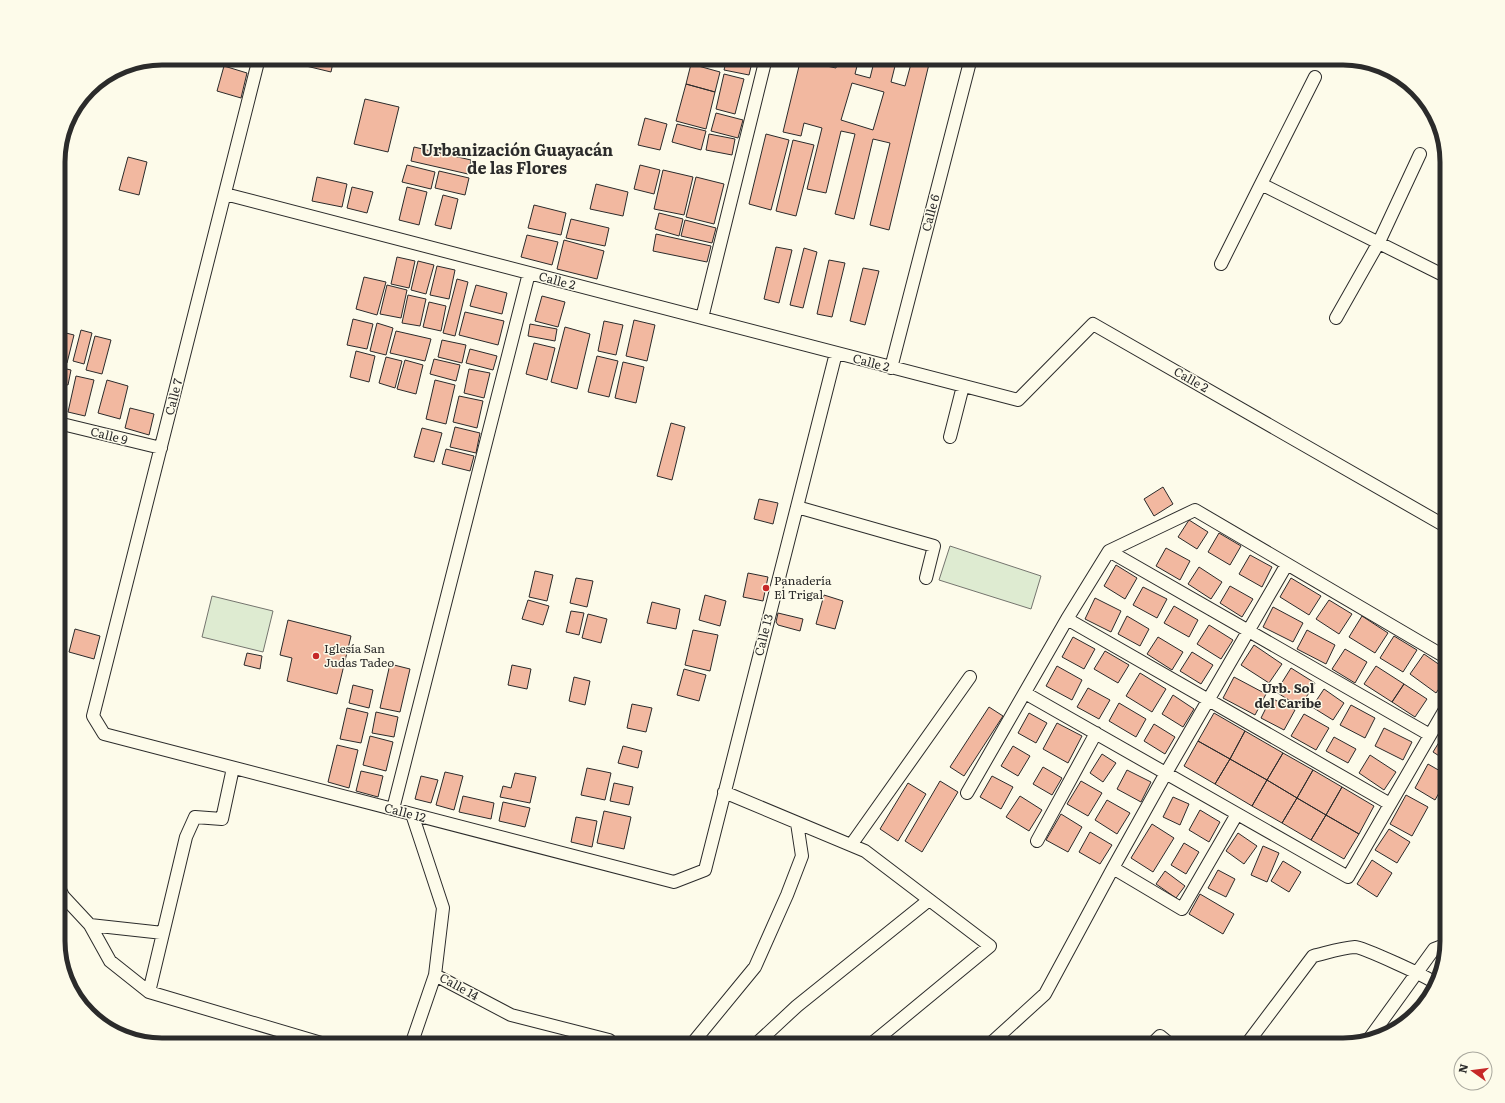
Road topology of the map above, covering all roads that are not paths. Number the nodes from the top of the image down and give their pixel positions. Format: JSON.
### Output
{"nodes":[{"id":1,"x":257,"y":65,"type":"edge"},
{"id":2,"x":764,"y":65,"type":"edge"},
{"id":3,"x":969,"y":65,"type":"edge"},
{"id":4,"x":1315,"y":77,"type":"dead end"},
{"id":5,"x":1420,"y":154,"type":"dead end"},
{"id":6,"x":1261,"y":184,"type":"junction"},
{"id":7,"x":225,"y":194,"type":"junction"},
{"id":8,"x":1379,"y":242,"type":"junction"},
{"id":9,"x":1221,"y":264,"type":"dead end"},
{"id":10,"x":529,"y":273,"type":"junction"},
{"id":11,"x":1440,"y":273,"type":"edge"},
{"id":12,"x":702,"y":318,"type":"junction"},
{"id":13,"x":1336,"y":318,"type":"dead end"},
{"id":14,"x":836,"y":353,"type":"junction"},
{"id":15,"x":891,"y":368,"type":"junction"},
{"id":16,"x":963,"y":386,"type":"junction"},
{"id":17,"x":65,"y":425,"type":"edge"},
{"id":18,"x":950,"y":437,"type":"dead end"},
{"id":19,"x":161,"y":448,"type":"junction"},
{"id":20,"x":797,"y":507,"type":"junction"},
{"id":21,"x":1440,"y":523,"type":"edge"},
{"id":22,"x":1109,"y":551,"type":"junction"},
{"id":23,"x":1288,"y":564,"type":"junction"},
{"id":24,"x":926,"y":578,"type":"dead end"},
{"id":25,"x":1067,"y":619,"type":"junction"},
{"id":26,"x":1250,"y":631,"type":"junction"},
{"id":27,"x":1440,"y":654,"type":"edge"},
{"id":28,"x":970,"y":677,"type":"dead end"},
{"id":29,"x":1025,"y":693,"type":"junction"},
{"id":30,"x":1209,"y":701,"type":"junction"},
{"id":31,"x":1440,"y":718,"type":"edge"},
{"id":32,"x":1096,"y":733,"type":"junction"},
{"id":33,"x":104,"y":734,"type":"joint"},
{"id":34,"x":1430,"y":735,"type":"junction"},
{"id":35,"x":233,"y":768,"type":"junction"},
{"id":36,"x":1166,"y":773,"type":"junction"},
{"id":37,"x":724,"y":792,"type":"junction"},
{"id":38,"x":967,"y":793,"type":"dead end"},
{"id":39,"x":1390,"y":804,"type":"junction"},
{"id":40,"x":393,"y":809,"type":"junction"},
{"id":41,"x":412,"y":814,"type":"junction"},
{"id":42,"x":1236,"y":814,"type":"junction"},
{"id":43,"x":797,"y":823,"type":"junction"},
{"id":44,"x":1037,"y":841,"type":"dead end"},
{"id":45,"x":851,"y":845,"type":"junction"},
{"id":46,"x":1113,"y":868,"type":"junction"},
{"id":47,"x":705,"y":870,"type":"joint"},
{"id":48,"x":65,"y":898,"type":"edge"},
{"id":49,"x":929,"y":900,"type":"junction"},
{"id":50,"x":90,"y":925,"type":"junction"},
{"id":51,"x":163,"y":933,"type":"junction"},
{"id":52,"x":1440,"y":946,"type":"edge"},
{"id":53,"x":1417,"y":972,"type":"junction"},
{"id":54,"x":436,"y":975,"type":"junction"},
{"id":55,"x":1432,"y":979,"type":"edge"},
{"id":56,"x":149,"y":992,"type":"junction"},
{"id":57,"x":1373,"y":1033,"type":"edge"},
{"id":58,"x":304,"y":1038,"type":"edge"},
{"id":59,"x":414,"y":1038,"type":"edge"},
{"id":60,"x":601,"y":1038,"type":"edge"},
{"id":61,"x":697,"y":1038,"type":"edge"},
{"id":62,"x":763,"y":1038,"type":"edge"},
{"id":63,"x":878,"y":1038,"type":"edge"},
{"id":64,"x":997,"y":1038,"type":"edge"},
{"id":65,"x":1251,"y":1038,"type":"edge"}],
"edges":[{"from":1,"to":7,"type":"street","name":"Calle 7"},
{"from":2,"to":12,"type":"street"},
{"from":3,"to":15,"type":"street","name":"Calle 6"},
{"from":4,"to":6,"type":"street"},
{"from":5,"to":8,"type":"street"},
{"from":6,"to":8,"type":"street"},
{"from":6,"to":9,"type":"street"},
{"from":7,"to":10,"type":"street","name":"Calle 2"},
{"from":7,"to":19,"type":"street","name":"Calle 7"},
{"from":8,"to":11,"type":"street"},
{"from":8,"to":13,"type":"street"},
{"from":10,"to":12,"type":"street","name":"Calle 2"},
{"from":10,"to":40,"type":"street"},
{"from":12,"to":14,"type":"street","name":"Calle 2"},
{"from":14,"to":15,"type":"street","name":"Calle 2"},
{"from":14,"to":20,"type":"street","name":"Calle 13"},
{"from":15,"to":16,"type":"street","name":"Calle 2"},
{"from":16,"to":18,"type":"street"},
{"from":16,"to":21,"type":"street","name":"Calle 2"},
{"from":17,"to":19,"type":"street","name":"Calle 9"},
{"from":19,"to":33,"type":"street","name":"Calle 7"},
{"from":20,"to":24,"type":"street"},
{"from":20,"to":37,"type":"street","name":"Calle 13"},
{"from":22,"to":23,"type":"street"},
{"from":22,"to":25,"type":"street"},
{"from":22,"to":26,"type":"street"},
{"from":23,"to":26,"type":"street"},
{"from":23,"to":27,"type":"street"},
{"from":25,"to":29,"type":"street"},
{"from":25,"to":30,"type":"street"},
{"from":26,"to":30,"type":"street"},
{"from":26,"to":34,"type":"street"},
{"from":28,"to":45,"type":"street"},
{"from":29,"to":32,"type":"street"},
{"from":29,"to":38,"type":"street"},
{"from":30,"to":36,"type":"street"},
{"from":30,"to":39,"type":"street"},
{"from":31,"to":34,"type":"street"},
{"from":32,"to":36,"type":"street"},
{"from":32,"to":44,"type":"street"},
{"from":33,"to":35,"type":"street","name":"Calle 12"},
{"from":34,"to":39,"type":"street"},
{"from":35,"to":40,"type":"street","name":"Calle 12"},
{"from":35,"to":51,"type":"street"},
{"from":36,"to":42,"type":"street"},
{"from":36,"to":46,"type":"street"},
{"from":37,"to":43,"type":"street"},
{"from":37,"to":47,"type":"street","name":"Calle 13"},
{"from":39,"to":42,"type":"street"},
{"from":40,"to":41,"type":"street","name":"Calle 12"},
{"from":41,"to":47,"type":"street","name":"Calle 12"},
{"from":41,"to":54,"type":"street","name":"Calle 14"},
{"from":42,"to":46,"type":"street"},
{"from":43,"to":45,"type":"street"},
{"from":43,"to":61,"type":"street"},
{"from":45,"to":49,"type":"street"},
{"from":46,"to":64,"type":"street"},
{"from":48,"to":50,"type":"street"},
{"from":49,"to":62,"type":"street"},
{"from":49,"to":63,"type":"street"},
{"from":50,"to":51,"type":"street"},
{"from":50,"to":56,"type":"street"},
{"from":51,"to":56,"type":"street"},
{"from":52,"to":53,"type":"street"},
{"from":53,"to":55,"type":"street"},
{"from":53,"to":57,"type":"street"},
{"from":53,"to":65,"type":"street"},
{"from":54,"to":59,"type":"street"},
{"from":54,"to":60,"type":"street","name":"Calle 14"},
{"from":56,"to":58,"type":"street"}]}
